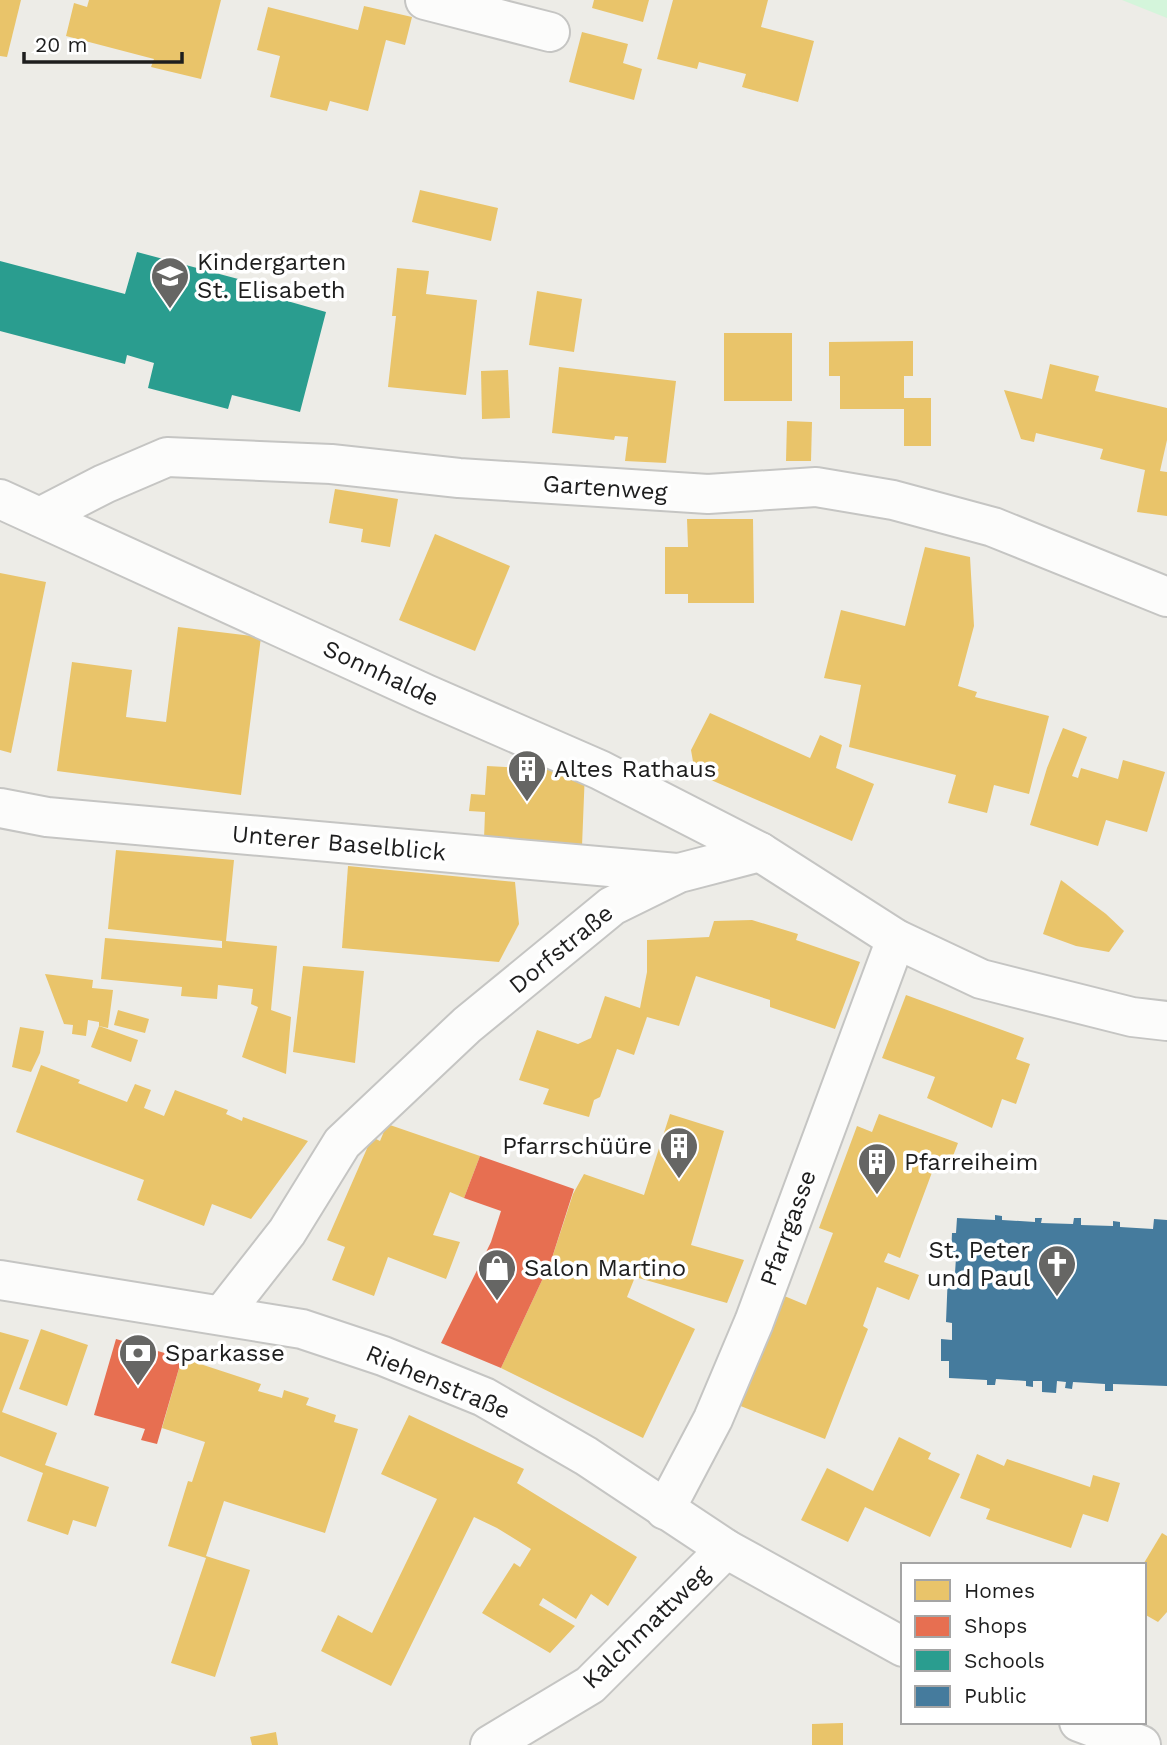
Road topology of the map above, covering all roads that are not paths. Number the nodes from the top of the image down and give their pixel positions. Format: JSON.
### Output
{"nodes":[{"id":1,"x":425,"y":0,"type":"edge"},
{"id":2,"x":550,"y":32,"type":"dead end"},
{"id":3,"x":0,"y":499,"type":"edge"},
{"id":4,"x":40,"y":517,"type":"junction"},
{"id":5,"x":1167,"y":597,"type":"edge"},
{"id":6,"x":0,"y":808,"type":"edge"},
{"id":7,"x":760,"y":852,"type":"junction"},
{"id":8,"x":679,"y":873,"type":"junction"},
{"id":9,"x":896,"y":939,"type":"junction"},
{"id":10,"x":1167,"y":1021,"type":"edge"},
{"id":11,"x":0,"y":1280,"type":"edge"},
{"id":12,"x":222,"y":1315,"type":"junction"},
{"id":13,"x":665,"y":1510,"type":"junction"},
{"id":14,"x":726,"y":1549,"type":"junction"},
{"id":15,"x":901,"y":1646,"type":"edge"},
{"id":16,"x":1084,"y":1724,"type":"edge"},
{"id":17,"x":490,"y":1745,"type":"edge"},
{"id":18,"x":1141,"y":1745,"type":"edge"}],
"edges":[{"from":1,"to":2,"type":"street"},
{"from":3,"to":4,"type":"street","name":"Sonnhalde"},
{"from":4,"to":5,"type":"street","name":"Gartenweg"},
{"from":4,"to":7,"type":"street","name":"Sonnhalde"},
{"from":6,"to":8,"type":"street","name":"Unterer Baselblick"},
{"from":7,"to":8,"type":"street","name":"Dorfstraße"},
{"from":7,"to":9,"type":"street"},
{"from":8,"to":12,"type":"street","name":"Dorfstraße"},
{"from":9,"to":10,"type":"street"},
{"from":9,"to":13,"type":"street","name":"Pfarrgasse"},
{"from":11,"to":12,"type":"street","name":"Riehenstraße"},
{"from":12,"to":13,"type":"street","name":"Riehenstraße"},
{"from":13,"to":14,"type":"street","name":"Riehenstraße"},
{"from":14,"to":15,"type":"street","name":"Riehenstraße"},
{"from":14,"to":17,"type":"street","name":"Kalchmattweg"},
{"from":16,"to":18,"type":"street"}]}
